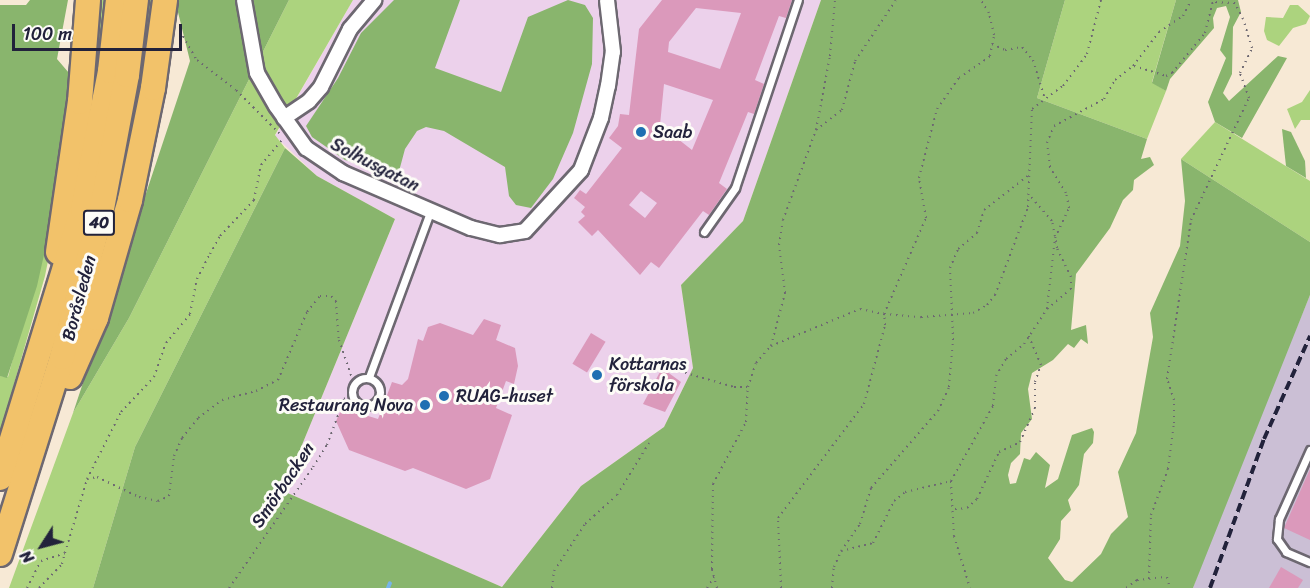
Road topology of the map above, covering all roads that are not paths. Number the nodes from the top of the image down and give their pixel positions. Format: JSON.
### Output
{"nodes":[{"id":1,"x":88,"y":0,"type":"edge"},
{"id":2,"x":118,"y":0,"type":"edge"},
{"id":3,"x":136,"y":0,"type":"edge"},
{"id":4,"x":165,"y":0,"type":"edge"},
{"id":5,"x":244,"y":0,"type":"edge"},
{"id":6,"x":374,"y":0,"type":"edge"},
{"id":7,"x":607,"y":0,"type":"edge"},
{"id":8,"x":798,"y":0,"type":"edge"},
{"id":9,"x":284,"y":118,"type":"junction"},
{"id":10,"x":430,"y":212,"type":"junction"},
{"id":11,"x":704,"y":232,"type":"dead end"},
{"id":12,"x":39,"y":357,"type":"junction"},
{"id":13,"x":369,"y":377,"type":"junction"},
{"id":14,"x":1310,"y":450,"type":"edge"},
{"id":15,"x":26,"y":474,"type":"junction"},
{"id":16,"x":0,"y":478,"type":"edge"},
{"id":17,"x":0,"y":554,"type":"edge"},
{"id":18,"x":1310,"y":562,"type":"edge"}],
"edges":[{"from":1,"to":12,"type":"highway"},
{"from":2,"to":12,"type":"highway","name":"Boråsleden","number":"40"},
{"from":3,"to":15,"type":"highway","name":"Boråsleden","number":"40"},
{"from":4,"to":15,"type":"highway"},
{"from":5,"to":9,"type":"street","name":"Solhusgatan"},
{"from":6,"to":9,"type":"street"},
{"from":7,"to":10,"type":"street","name":"Solhusgatan"},
{"from":8,"to":11,"type":"lane"},
{"from":9,"to":10,"type":"street","name":"Solhusgatan"},
{"from":10,"to":13,"type":"lane","name":"Solhusgatan"},
{"from":12,"to":16,"type":"highway","name":"Boråsleden","number":"40"},
{"from":13,"to":13,"type":"lane"},
{"from":14,"to":18,"type":"lane"},
{"from":15,"to":17,"type":"highway","name":"Boråsleden","number":"40"}]}
